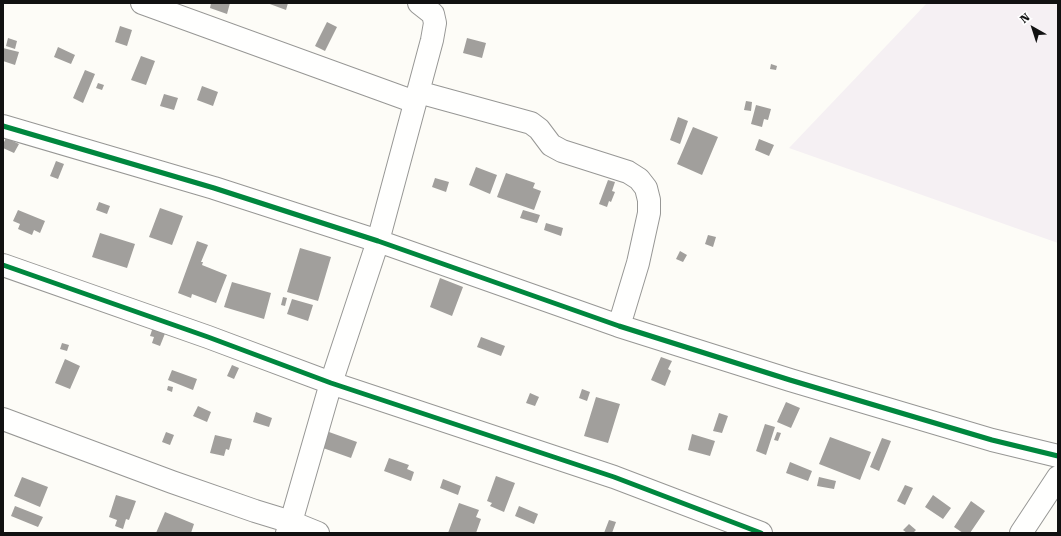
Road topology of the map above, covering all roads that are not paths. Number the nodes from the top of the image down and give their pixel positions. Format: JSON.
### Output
{"nodes":[{"id":1,"x":142,"y":3,"type":"edge"},
{"id":2,"x":419,"y":3,"type":"edge"},
{"id":3,"x":417,"y":97,"type":"junction"},
{"id":4,"x":3,"y":126,"type":"edge"},
{"id":5,"x":378,"y":241,"type":"junction"},
{"id":6,"x":3,"y":265,"type":"edge"},
{"id":7,"x":619,"y":326,"type":"junction"},
{"id":8,"x":331,"y":383,"type":"junction"},
{"id":9,"x":3,"y":419,"type":"edge"},
{"id":10,"x":1058,"y":456,"type":"edge"},
{"id":11,"x":1058,"y":477,"type":"edge"},
{"id":12,"x":289,"y":528,"type":"edge"},
{"id":13,"x":318,"y":533,"type":"edge"},
{"id":14,"x":761,"y":533,"type":"edge"},
{"id":15,"x":1021,"y":533,"type":"edge"}],
"edges":[{"from":1,"to":3,"type":"street"},
{"from":2,"to":3,"type":"street"},
{"from":3,"to":5,"type":"street"},
{"from":3,"to":7,"type":"street"},
{"from":4,"to":5,"type":"street"},
{"from":5,"to":7,"type":"street"},
{"from":5,"to":8,"type":"street"},
{"from":6,"to":8,"type":"street"},
{"from":7,"to":10,"type":"street"},
{"from":8,"to":12,"type":"street"},
{"from":8,"to":14,"type":"street"},
{"from":9,"to":12,"type":"street"},
{"from":11,"to":15,"type":"street"},
{"from":12,"to":13,"type":"street"}]}
